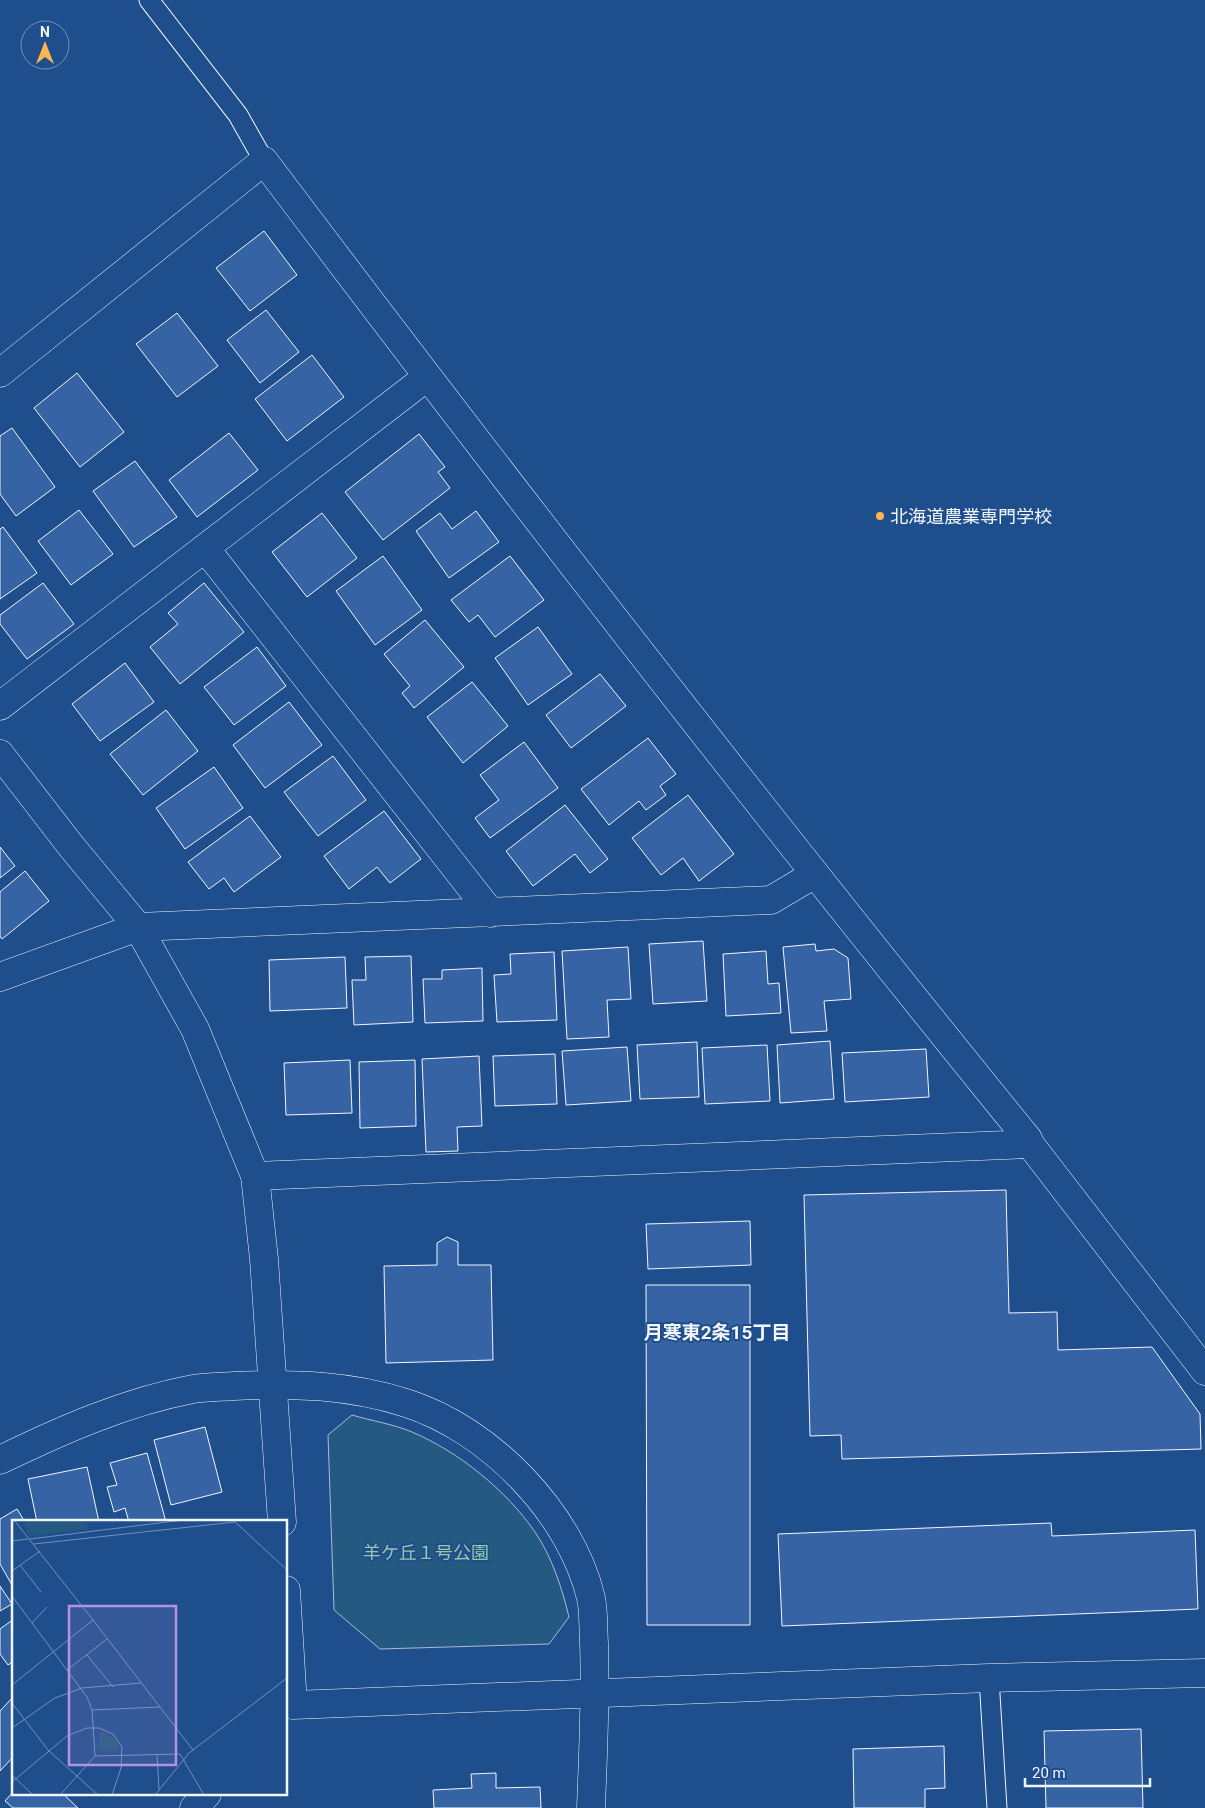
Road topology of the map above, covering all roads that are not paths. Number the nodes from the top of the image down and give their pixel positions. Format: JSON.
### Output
{"nodes":[{"id":1,"x":149,"y":0,"type":"edge"},
{"id":2,"x":264,"y":161,"type":"junction"},
{"id":3,"x":0,"y":373,"type":"edge"},
{"id":4,"x":427,"y":376,"type":"junction"},
{"id":5,"x":205,"y":548,"type":"junction"},
{"id":6,"x":0,"y":706,"type":"edge"},
{"id":7,"x":0,"y":754,"type":"edge"},
{"id":8,"x":815,"y":874,"type":"junction"},
{"id":9,"x":490,"y":913,"type":"junction"},
{"id":10,"x":138,"y":927,"type":"junction"},
{"id":11,"x":0,"y":977,"type":"edge"},
{"id":12,"x":1030,"y":1144,"type":"junction"},
{"id":13,"x":255,"y":1176,"type":"junction"},
{"id":14,"x":1205,"y":1371,"type":"edge"},
{"id":15,"x":274,"y":1384,"type":"junction"},
{"id":16,"x":0,"y":1460,"type":"edge"},
{"id":17,"x":282,"y":1520,"type":"edge"},
{"id":18,"x":288,"y":1649,"type":"edge"},
{"id":19,"x":1205,"y":1673,"type":"edge"},
{"id":20,"x":989,"y":1678,"type":"junction"},
{"id":21,"x":596,"y":1692,"type":"junction"},
{"id":22,"x":290,"y":1708,"type":"edge"},
{"id":23,"x":205,"y":1796,"type":"edge"},
{"id":24,"x":194,"y":1808,"type":"edge"},
{"id":25,"x":591,"y":1808,"type":"edge"},
{"id":26,"x":997,"y":1808,"type":"edge"}],
"edges":[{"from":1,"to":2,"type":"lane"},
{"from":2,"to":3,"type":"street"},
{"from":2,"to":4,"type":"street"},
{"from":4,"to":5,"type":"street"},
{"from":4,"to":8,"type":"street"},
{"from":5,"to":6,"type":"street"},
{"from":5,"to":9,"type":"street"},
{"from":7,"to":10,"type":"street"},
{"from":8,"to":9,"type":"street"},
{"from":8,"to":12,"type":"street"},
{"from":9,"to":10,"type":"street"},
{"from":10,"to":11,"type":"street"},
{"from":10,"to":13,"type":"street"},
{"from":12,"to":13,"type":"street"},
{"from":12,"to":14,"type":"street"},
{"from":13,"to":15,"type":"street"},
{"from":15,"to":16,"type":"street"},
{"from":15,"to":17,"type":"street"},
{"from":15,"to":21,"type":"street"},
{"from":18,"to":22,"type":"street"},
{"from":19,"to":20,"type":"street"},
{"from":20,"to":21,"type":"street"},
{"from":20,"to":26,"type":"lane"},
{"from":21,"to":22,"type":"street"},
{"from":21,"to":25,"type":"street"},
{"from":23,"to":24,"type":"street"}]}
